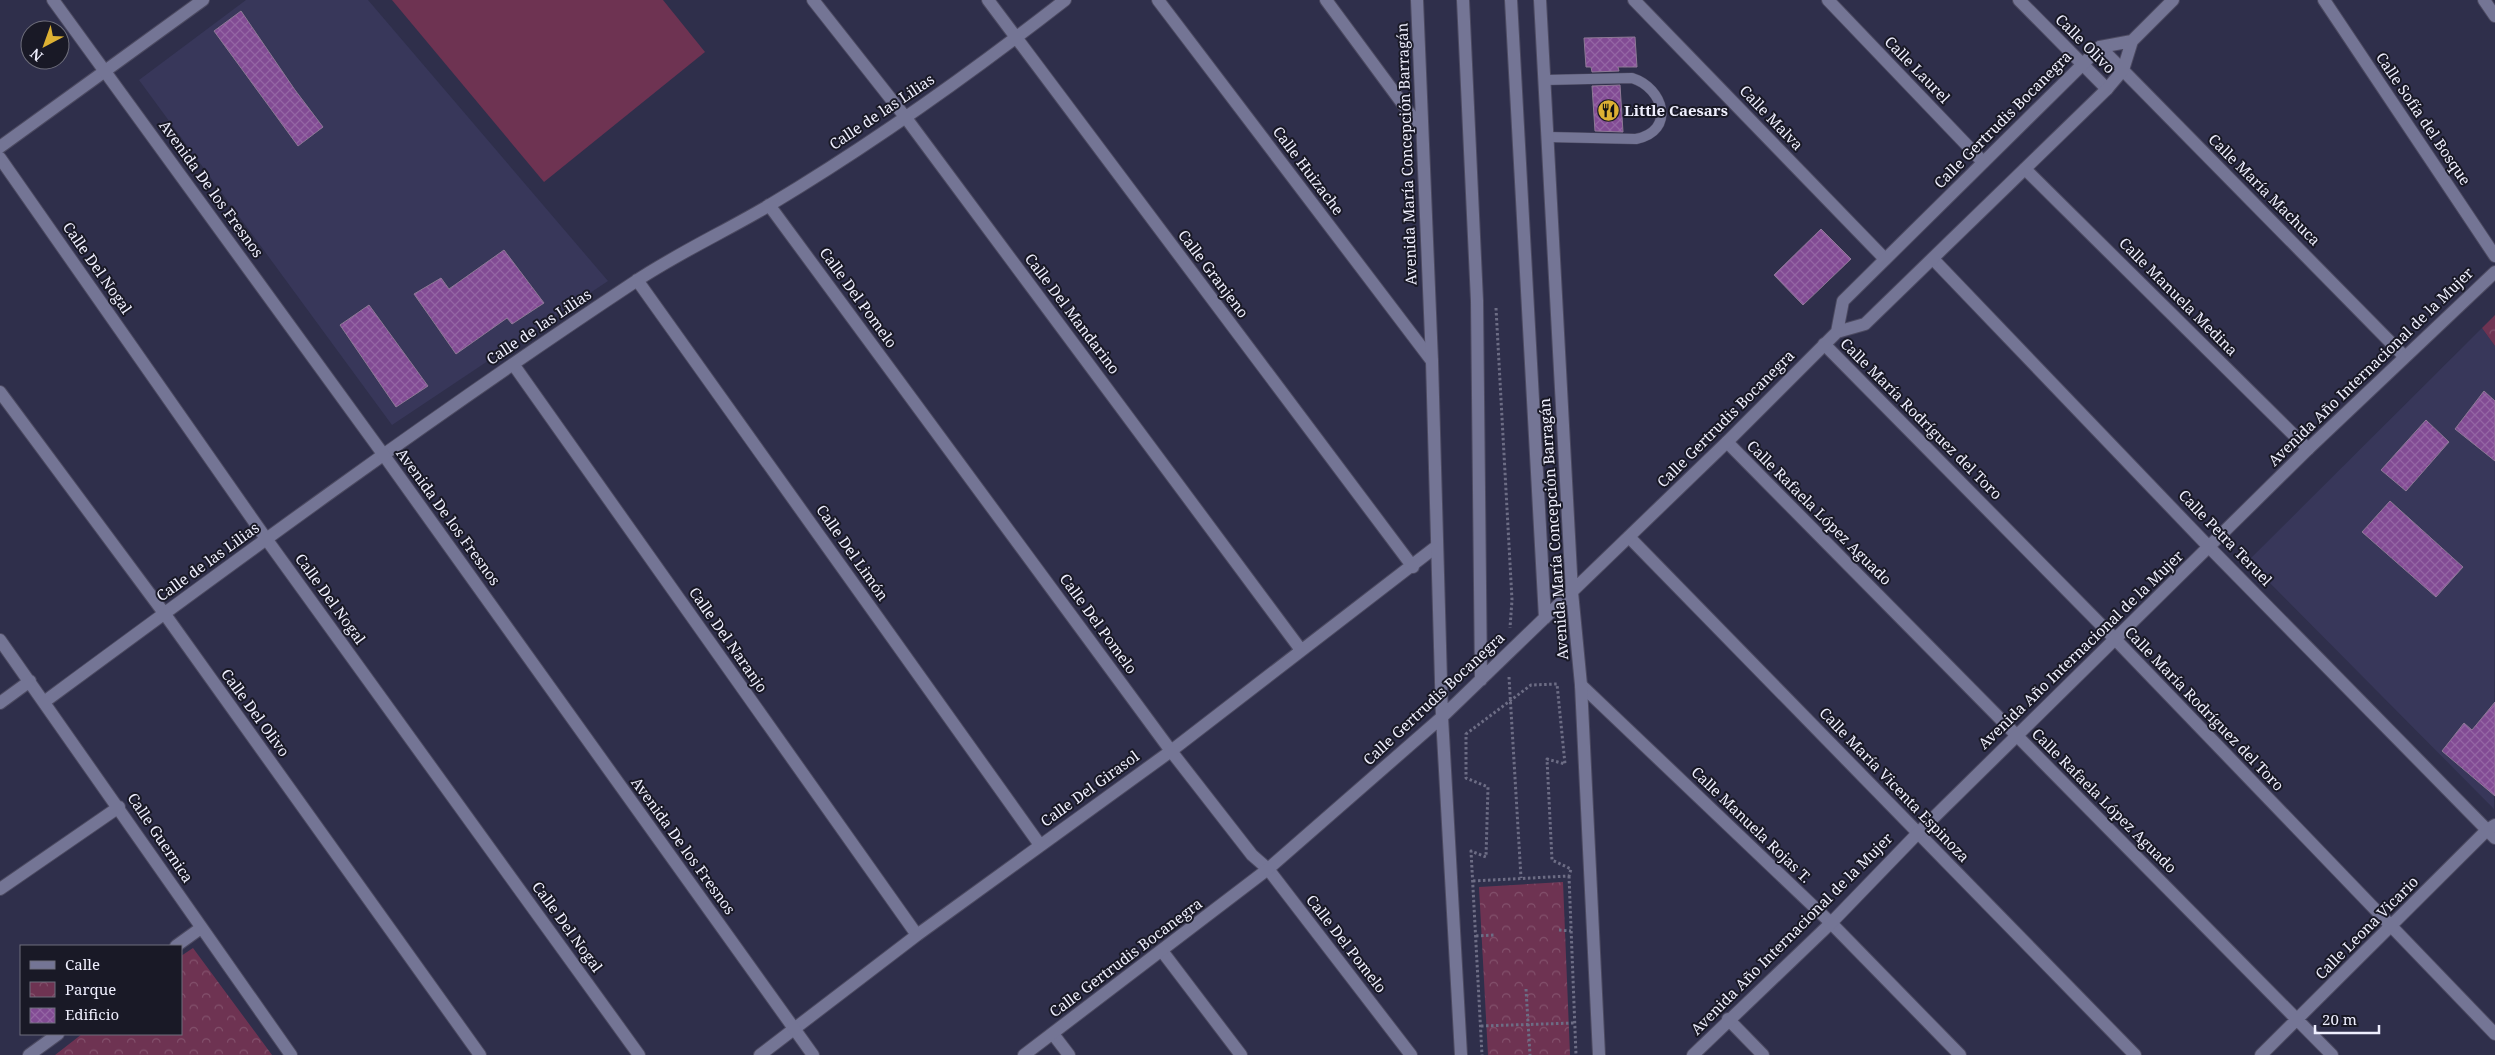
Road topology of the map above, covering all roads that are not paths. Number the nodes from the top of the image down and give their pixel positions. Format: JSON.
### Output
{"nodes":[{"id":1,"x":53,"y":0,"type":"edge"},
{"id":2,"x":203,"y":0,"type":"edge"},
{"id":3,"x":813,"y":0,"type":"edge"},
{"id":4,"x":988,"y":0,"type":"edge"},
{"id":5,"x":1065,"y":0,"type":"edge"},
{"id":6,"x":1158,"y":0,"type":"edge"},
{"id":7,"x":1326,"y":0,"type":"edge"},
{"id":8,"x":1417,"y":0,"type":"edge"},
{"id":9,"x":1463,"y":0,"type":"edge"},
{"id":10,"x":1511,"y":0,"type":"edge"},
{"id":11,"x":1540,"y":0,"type":"edge"},
{"id":12,"x":1634,"y":0,"type":"edge"},
{"id":13,"x":1828,"y":0,"type":"edge"},
{"id":14,"x":2018,"y":0,"type":"edge"},
{"id":15,"x":2173,"y":0,"type":"edge"},
{"id":16,"x":2324,"y":0,"type":"edge"},
{"id":17,"x":2484,"y":0,"type":"edge"},
{"id":18,"x":2495,"y":16,"type":"edge"},
{"id":19,"x":1016,"y":38,"type":"junction"},
{"id":20,"x":2132,"y":40,"type":"junction"},
{"id":21,"x":2100,"y":47,"type":"junction"},
{"id":22,"x":2082,"y":65,"type":"junction"},
{"id":23,"x":2123,"y":70,"type":"junction"},
{"id":24,"x":105,"y":71,"type":"junction"},
{"id":25,"x":1545,"y":80,"type":"junction"},
{"id":26,"x":2107,"y":89,"type":"junction"},
{"id":27,"x":906,"y":118,"type":"junction"},
{"id":28,"x":1422,"y":130,"type":"junction"},
{"id":29,"x":1548,"y":137,"type":"junction"},
{"id":30,"x":0,"y":147,"type":"edge"},
{"id":31,"x":0,"y":158,"type":"edge"},
{"id":32,"x":1984,"y":162,"type":"junction"},
{"id":33,"x":2026,"y":169,"type":"junction"},
{"id":34,"x":769,"y":205,"type":"junction"},
{"id":35,"x":2495,"y":256,"type":"edge"},
{"id":36,"x":1885,"y":259,"type":"junction"},
{"id":37,"x":1934,"y":259,"type":"junction"},
{"id":38,"x":2495,"y":272,"type":"edge"},
{"id":39,"x":637,"y":280,"type":"junction"},
{"id":40,"x":1837,"y":332,"type":"junction"},
{"id":41,"x":1824,"y":344,"type":"junction"},
{"id":42,"x":2404,"y":356,"type":"junction"},
{"id":43,"x":1432,"y":361,"type":"junction"},
{"id":44,"x":513,"y":364,"type":"junction"},
{"id":45,"x":0,"y":392,"type":"edge"},
{"id":46,"x":1727,"y":442,"type":"junction"},
{"id":47,"x":2308,"y":449,"type":"junction"},
{"id":48,"x":383,"y":454,"type":"junction"},
{"id":49,"x":1629,"y":538,"type":"junction"},
{"id":50,"x":267,"y":540,"type":"junction"},
{"id":51,"x":1436,"y":546,"type":"junction"},
{"id":52,"x":2210,"y":547,"type":"junction"},
{"id":53,"x":1412,"y":567,"type":"junction"},
{"id":54,"x":1572,"y":592,"type":"junction"},
{"id":55,"x":164,"y":613,"type":"junction"},
{"id":56,"x":1545,"y":618,"type":"junction"},
{"id":57,"x":2115,"y":639,"type":"junction"},
{"id":58,"x":0,"y":640,"type":"edge"},
{"id":59,"x":1301,"y":650,"type":"junction"},
{"id":60,"x":1481,"y":680,"type":"junction"},
{"id":61,"x":30,"y":681,"type":"junction"},
{"id":62,"x":1581,"y":685,"type":"junction"},
{"id":63,"x":44,"y":702,"type":"junction"},
{"id":64,"x":0,"y":703,"type":"edge"},
{"id":65,"x":1442,"y":717,"type":"junction"},
{"id":66,"x":2017,"y":736,"type":"junction"},
{"id":67,"x":1171,"y":751,"type":"junction"},
{"id":68,"x":119,"y":807,"type":"junction"},
{"id":69,"x":2492,"y":831,"type":"edge"},
{"id":70,"x":1918,"y":833,"type":"junction"},
{"id":71,"x":1040,"y":844,"type":"junction"},
{"id":72,"x":1268,"y":869,"type":"junction"},
{"id":73,"x":0,"y":889,"type":"edge"},
{"id":74,"x":1831,"y":923,"type":"junction"},
{"id":75,"x":201,"y":928,"type":"junction"},
{"id":76,"x":2392,"y":928,"type":"junction"},
{"id":77,"x":916,"y":936,"type":"junction"},
{"id":78,"x":177,"y":945,"type":"edge"},
{"id":79,"x":1162,"y":951,"type":"junction"},
{"id":80,"x":1728,"y":1019,"type":"junction"},
{"id":81,"x":2297,"y":1020,"type":"junction"},
{"id":82,"x":794,"y":1030,"type":"junction"},
{"id":83,"x":1052,"y":1034,"type":"junction"},
{"id":84,"x":2495,"y":1034,"type":"edge"},
{"id":85,"x":57,"y":1035,"type":"edge"},
{"id":86,"x":29,"y":1055,"type":"edge"},
{"id":87,"x":291,"y":1055,"type":"edge"},
{"id":88,"x":480,"y":1055,"type":"edge"},
{"id":89,"x":639,"y":1055,"type":"edge"},
{"id":90,"x":760,"y":1055,"type":"edge"},
{"id":91,"x":813,"y":1055,"type":"edge"},
{"id":92,"x":1024,"y":1055,"type":"edge"},
{"id":93,"x":1069,"y":1055,"type":"edge"},
{"id":94,"x":1241,"y":1055,"type":"edge"},
{"id":95,"x":1411,"y":1055,"type":"edge"},
{"id":96,"x":1461,"y":1055,"type":"edge"},
{"id":97,"x":1599,"y":1055,"type":"edge"},
{"id":98,"x":1693,"y":1055,"type":"edge"},
{"id":99,"x":1763,"y":1055,"type":"edge"},
{"id":100,"x":1960,"y":1055,"type":"edge"},
{"id":101,"x":2136,"y":1055,"type":"edge"},
{"id":102,"x":2262,"y":1055,"type":"edge"},
{"id":103,"x":2332,"y":1055,"type":"edge"}],
"edges":[{"from":1,"to":24,"type":"street","name":"Avenida De los Fresnos"},
{"from":2,"to":24,"type":"street"},
{"from":3,"to":27,"type":"street","name":"Calle Del Mandarino"},
{"from":4,"to":19,"type":"street","name":"Calle Granjeno"},
{"from":5,"to":19,"type":"street","name":"Calle de las Lilias"},
{"from":6,"to":43,"type":"street","name":"Calle Huizache"},
{"from":7,"to":28,"type":"street"},
{"from":8,"to":28,"type":"street","name":"Avenida María Concepción Barragán"},
{"from":9,"to":60,"type":"street"},
{"from":10,"to":56,"type":"street","name":"Avenida María Concepción Barragán"},
{"from":11,"to":25,"type":"street","name":"Avenida María Concepción Barragán"},
{"from":12,"to":36,"type":"street","name":"Calle Malva"},
{"from":13,"to":32,"type":"street","name":"Calle Laurel"},
{"from":14,"to":22,"type":"street","name":"Calle Olivo"},
{"from":15,"to":20,"type":"street","name":"Calle Gertrudis Bocanegra"},
{"from":16,"to":35,"type":"street","name":"Calle Sofía del Bosque"},
{"from":17,"to":18,"type":"street"},
{"from":19,"to":27,"type":"street","name":"Calle de las Lilias"},
{"from":19,"to":53,"type":"street","name":"Calle Granjeno"},
{"from":20,"to":21,"type":"street"},
{"from":20,"to":23,"type":"street","name":"Calle Gertrudis Bocanegra"},
{"from":21,"to":22,"type":"street","name":"Calle Gertrudis Bocanegra"},
{"from":21,"to":23,"type":"street","name":"Calle María Machuca"},
{"from":22,"to":26,"type":"street","name":"Calle Olivo"},
{"from":22,"to":32,"type":"street","name":"Calle Gertrudis Bocanegra"},
{"from":23,"to":26,"type":"street","name":"Calle Gertrudis Bocanegra"},
{"from":23,"to":42,"type":"street","name":"Calle María Machuca"},
{"from":24,"to":30,"type":"street"},
{"from":24,"to":48,"type":"street","name":"Avenida De los Fresnos"},
{"from":25,"to":29,"type":"street","name":"Avenida María Concepción Barragán"},
{"from":25,"to":29,"type":"lane"},
{"from":26,"to":33,"type":"street","name":"Calle Gertrudis Bocanegra"},
{"from":27,"to":34,"type":"street","name":"Calle de las Lilias"},
{"from":27,"to":59,"type":"street","name":"Calle Del Mandarino"},
{"from":28,"to":43,"type":"street","name":"Avenida María Concepción Barragán"},
{"from":29,"to":54,"type":"street","name":"Avenida María Concepción Barragán"},
{"from":31,"to":50,"type":"street","name":"Calle Del Nogal"},
{"from":32,"to":36,"type":"street","name":"Calle Gertrudis Bocanegra"},
{"from":33,"to":37,"type":"street","name":"Calle Gertrudis Bocanegra"},
{"from":33,"to":47,"type":"street","name":"Calle Manuela Medina"},
{"from":34,"to":39,"type":"street","name":"Calle de las Lilias"},
{"from":34,"to":67,"type":"street","name":"Calle Del Pomelo"},
{"from":36,"to":40,"type":"street","name":"Calle Gertrudis Bocanegra"},
{"from":37,"to":40,"type":"street","name":"Calle Gertrudis Bocanegra"},
{"from":37,"to":52,"type":"street","name":"Calle Petra Teruel"},
{"from":38,"to":42,"type":"street","name":"Avenida Año Internacional de la Mujer"},
{"from":39,"to":44,"type":"street","name":"Calle de las Lilias"},
{"from":39,"to":71,"type":"street","name":"Calle Del Limón"},
{"from":40,"to":41,"type":"street","name":"Calle Gertrudis Bocanegra"},
{"from":41,"to":46,"type":"street","name":"Calle Gertrudis Bocanegra"},
{"from":41,"to":57,"type":"street","name":"Calle María Rodríguez del Toro"},
{"from":42,"to":47,"type":"street","name":"Avenida Año Internacional de la Mujer"},
{"from":43,"to":51,"type":"street","name":"Avenida María Concepción Barragán"},
{"from":44,"to":48,"type":"street","name":"Calle de las Lilias"},
{"from":44,"to":77,"type":"street","name":"Calle Del Naranjo"},
{"from":45,"to":55,"type":"street","name":"Calle Del Olivo"},
{"from":46,"to":49,"type":"street","name":"Calle Gertrudis Bocanegra"},
{"from":46,"to":66,"type":"street","name":"Calle Rafaela López Aguado"},
{"from":47,"to":52,"type":"street","name":"Avenida Año Internacional de la Mujer"},
{"from":48,"to":50,"type":"street","name":"Calle de las Lilias"},
{"from":48,"to":82,"type":"street","name":"Avenida De los Fresnos"},
{"from":49,"to":54,"type":"street","name":"Calle Gertrudis Bocanegra"},
{"from":49,"to":70,"type":"street","name":"Calle María Vicenta Espinoza"},
{"from":50,"to":55,"type":"street","name":"Calle de las Lilias"},
{"from":50,"to":89,"type":"street","name":"Calle Del Nogal"},
{"from":51,"to":53,"type":"street","name":"Calle Del Girasol"},
{"from":51,"to":65,"type":"street","name":"Avenida María Concepción Barragán"},
{"from":52,"to":57,"type":"street","name":"Avenida Año Internacional de la Mujer"},
{"from":52,"to":69,"type":"street","name":"Calle Petra Teruel"},
{"from":53,"to":59,"type":"street","name":"Calle Del Girasol"},
{"from":54,"to":56,"type":"street","name":"Calle Gertrudis Bocanegra"},
{"from":54,"to":62,"type":"street","name":"Avenida María Concepción Barragán"},
{"from":55,"to":63,"type":"street","name":"Calle de las Lilias"},
{"from":55,"to":88,"type":"street","name":"Calle Del Olivo"},
{"from":56,"to":60,"type":"street","name":"Calle Gertrudis Bocanegra"},
{"from":57,"to":66,"type":"street","name":"Avenida Año Internacional de la Mujer"},
{"from":57,"to":76,"type":"street","name":"Calle María Rodríguez del Toro"},
{"from":58,"to":61,"type":"street","name":"Calle Guernica"},
{"from":59,"to":67,"type":"street","name":"Calle Del Girasol"},
{"from":60,"to":65,"type":"street","name":"Calle Gertrudis Bocanegra"},
{"from":61,"to":63,"type":"street","name":"Calle Guernica"},
{"from":61,"to":64,"type":"street"},
{"from":62,"to":74,"type":"street","name":"Calle Manuela Rojas T."},
{"from":62,"to":97,"type":"street","name":"Avenida María Concepción Barragán"},
{"from":63,"to":68,"type":"street","name":"Calle Guernica"},
{"from":65,"to":72,"type":"street","name":"Calle Gertrudis Bocanegra"},
{"from":65,"to":96,"type":"street","name":"Avenida María Concepción Barragán"},
{"from":66,"to":70,"type":"street","name":"Avenida Año Internacional de la Mujer"},
{"from":66,"to":81,"type":"street","name":"Calle Rafaela López Aguado"},
{"from":67,"to":71,"type":"street","name":"Calle Del Girasol"},
{"from":67,"to":72,"type":"street","name":"Calle Del Pomelo"},
{"from":68,"to":73,"type":"street"},
{"from":68,"to":75,"type":"street","name":"Calle Guernica"},
{"from":69,"to":76,"type":"street","name":"Calle Leona Vicario"},
{"from":70,"to":74,"type":"street","name":"Avenida Año Internacional de la Mujer"},
{"from":70,"to":101,"type":"street","name":"Calle María Vicenta Espinoza"},
{"from":71,"to":77,"type":"street","name":"Calle Del Girasol"},
{"from":72,"to":79,"type":"street","name":"Calle Gertrudis Bocanegra"},
{"from":72,"to":95,"type":"street","name":"Calle Del Pomelo"},
{"from":74,"to":80,"type":"street","name":"Avenida Año Internacional de la Mujer"},
{"from":74,"to":100,"type":"street","name":"Calle Manuela Rojas T."},
{"from":75,"to":78,"type":"street"},
{"from":75,"to":87,"type":"street","name":"Calle Guernica"},
{"from":76,"to":81,"type":"street","name":"Calle Leona Vicario"},
{"from":76,"to":84,"type":"street","name":"Calle María Rodríguez del Toro"},
{"from":77,"to":82,"type":"street","name":"Calle Del Girasol"},
{"from":79,"to":83,"type":"street","name":"Calle Gertrudis Bocanegra"},
{"from":79,"to":94,"type":"street"},
{"from":80,"to":98,"type":"street","name":"Avenida Año Internacional de la Mujer"},
{"from":80,"to":99,"type":"street"},
{"from":81,"to":102,"type":"street","name":"Calle Leona Vicario"},
{"from":81,"to":103,"type":"street","name":"Calle Rafaela López Aguado"},
{"from":82,"to":90,"type":"street","name":"Calle Del Girasol"},
{"from":82,"to":91,"type":"street","name":"Avenida De los Fresnos"},
{"from":83,"to":92,"type":"street","name":"Calle Gertrudis Bocanegra"},
{"from":83,"to":93,"type":"street"},
{"from":85,"to":86,"type":"street"}]}
